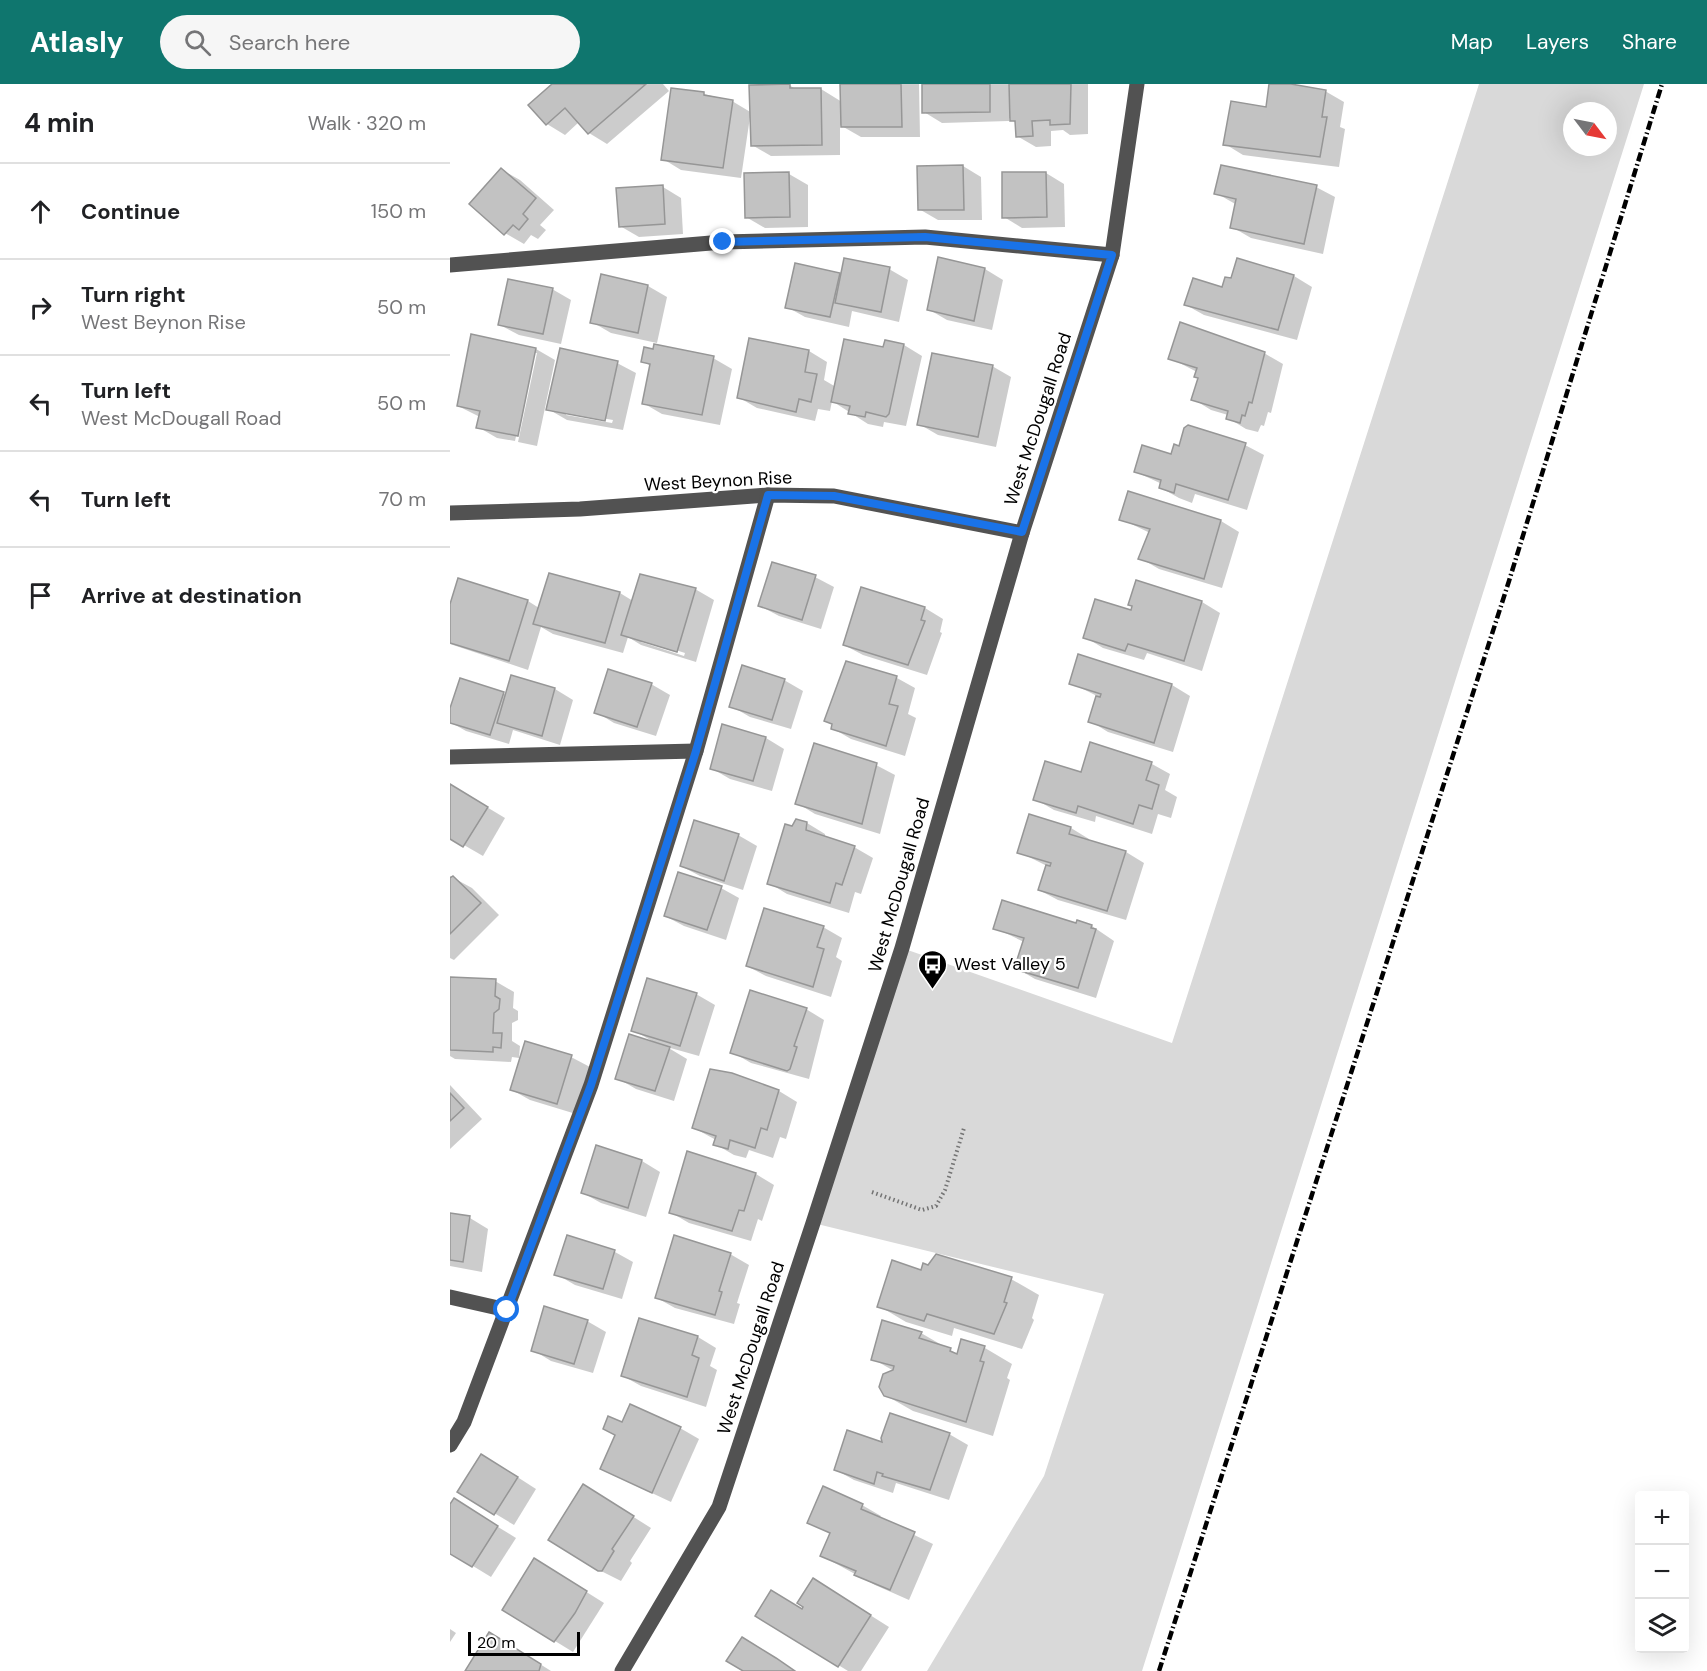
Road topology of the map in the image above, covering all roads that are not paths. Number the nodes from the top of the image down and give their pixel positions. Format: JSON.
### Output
{"nodes":[{"id":1,"x":1137,"y":84,"type":"edge"},
{"id":2,"x":1112,"y":255,"type":"junction"},
{"id":3,"x":450,"y":265,"type":"edge"},
{"id":4,"x":768,"y":495,"type":"junction"},
{"id":5,"x":450,"y":513,"type":"edge"},
{"id":6,"x":1022,"y":532,"type":"junction"},
{"id":7,"x":696,"y":751,"type":"junction"},
{"id":8,"x":450,"y":757,"type":"edge"},
{"id":9,"x":450,"y":1297,"type":"edge"},
{"id":10,"x":507,"y":1310,"type":"junction"},
{"id":11,"x":450,"y":1446,"type":"edge"},
{"id":12,"x":622,"y":1671,"type":"edge"}],
"edges":[{"from":1,"to":2,"type":"street","name":"West McDougall Road"},
{"from":2,"to":3,"type":"street"},
{"from":2,"to":6,"type":"street","name":"West McDougall Road"},
{"from":4,"to":5,"type":"street","name":"West Beynon Rise"},
{"from":4,"to":6,"type":"street","name":"West Beynon Rise"},
{"from":4,"to":7,"type":"street"},
{"from":6,"to":12,"type":"street","name":"West McDougall Road"},
{"from":7,"to":8,"type":"street"},
{"from":7,"to":10,"type":"street"},
{"from":9,"to":10,"type":"street"},
{"from":10,"to":11,"type":"street"}]}
